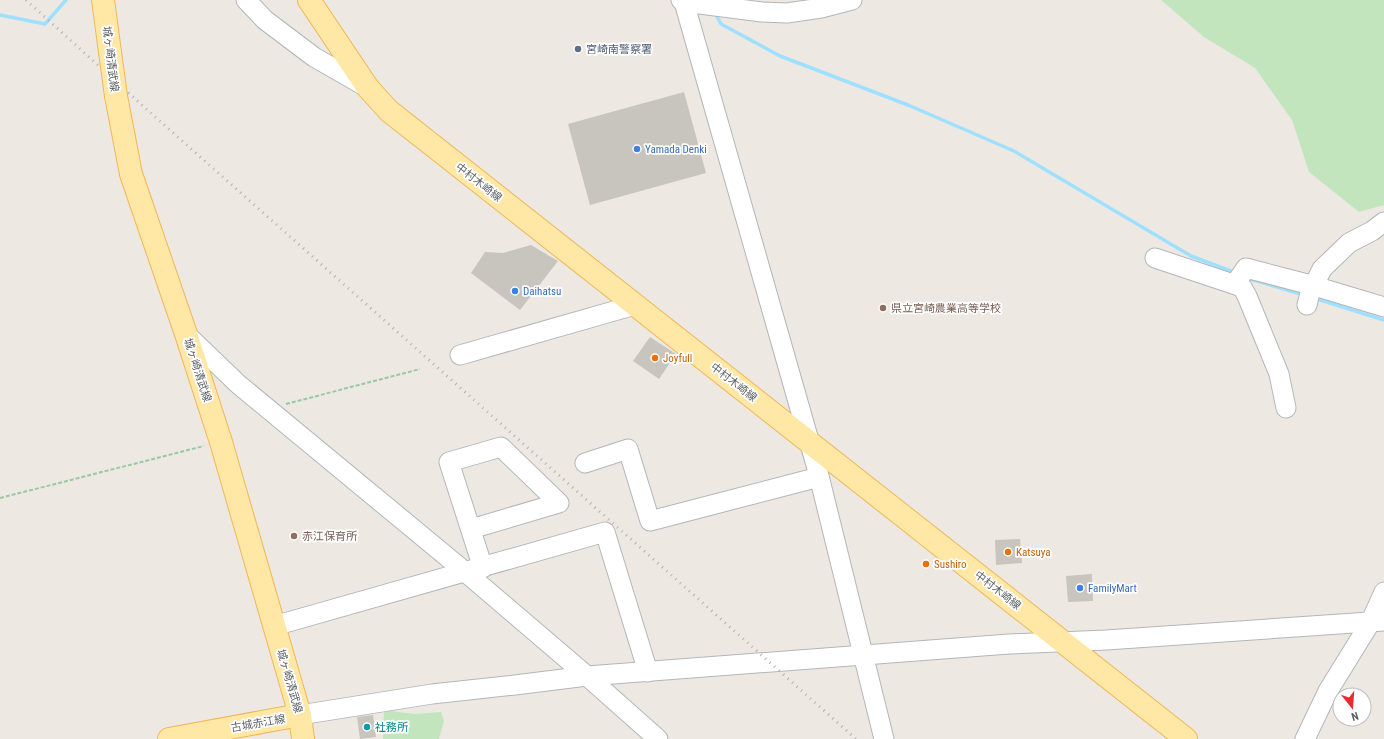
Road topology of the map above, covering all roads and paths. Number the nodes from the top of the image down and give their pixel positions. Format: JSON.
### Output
{"nodes":[{"id":1,"x":103,"y":0,"type":"edge"},
{"id":2,"x":246,"y":0,"type":"edge"},
{"id":3,"x":308,"y":0,"type":"edge"},
{"id":4,"x":852,"y":0,"type":"edge"},
{"id":5,"x":682,"y":1,"type":"edge"},
{"id":6,"x":368,"y":88,"type":"junction"},
{"id":7,"x":1384,"y":222,"type":"edge"},
{"id":8,"x":1155,"y":258,"type":"dead end"},
{"id":9,"x":1235,"y":284,"type":"junction"},
{"id":10,"x":1310,"y":294,"type":"junction"},
{"id":11,"x":636,"y":305,"type":"junction"},
{"id":12,"x":1384,"y":307,"type":"edge"},
{"id":13,"x":186,"y":334,"type":"junction"},
{"id":14,"x":460,"y":356,"type":"dead end"},
{"id":15,"x":420,"y":369,"type":"dead end"},
{"id":16,"x":1286,"y":408,"type":"dead end"},
{"id":17,"x":268,"y":409,"type":"junction"},
{"id":18,"x":221,"y":442,"type":"junction"},
{"id":19,"x":810,"y":442,"type":"junction"},
{"id":20,"x":585,"y":462,"type":"dead end"},
{"id":21,"x":820,"y":477,"type":"junction"},
{"id":22,"x":0,"y":498,"type":"edge"},
{"id":23,"x":471,"y":529,"type":"junction"},
{"id":24,"x":474,"y":570,"type":"junction"},
{"id":25,"x":1384,"y":592,"type":"edge"},
{"id":26,"x":1377,"y":622,"type":"edge"},
{"id":27,"x":274,"y":626,"type":"junction"},
{"id":28,"x":1063,"y":641,"type":"junction"},
{"id":29,"x":862,"y":655,"type":"junction"},
{"id":30,"x":648,"y":672,"type":"junction"},
{"id":31,"x":587,"y":676,"type":"junction"},
{"id":32,"x":300,"y":715,"type":"junction"},
{"id":33,"x":169,"y":739,"type":"edge"},
{"id":34,"x":303,"y":739,"type":"edge"},
{"id":35,"x":658,"y":739,"type":"edge"},
{"id":36,"x":884,"y":739,"type":"edge"},
{"id":37,"x":1186,"y":739,"type":"edge"},
{"id":38,"x":1305,"y":739,"type":"edge"}],
"edges":[{"from":1,"to":13,"type":"main road","name":"城ヶ崎清武線","bridge":true},
{"from":2,"to":6,"type":"street"},
{"from":3,"to":6,"type":"main road","name":"中村木崎線"},
{"from":4,"to":5,"type":"street"},
{"from":5,"to":19,"type":"street"},
{"from":6,"to":11,"type":"main road","name":"中村木崎線"},
{"from":7,"to":10,"type":"street"},
{"from":8,"to":9,"type":"street"},
{"from":9,"to":10,"type":"street"},
{"from":9,"to":16,"type":"street"},
{"from":10,"to":12,"type":"street"},
{"from":11,"to":14,"type":"street"},
{"from":11,"to":19,"type":"main road","name":"中村木崎線"},
{"from":13,"to":17,"type":"street"},
{"from":13,"to":18,"type":"main road","name":"城ヶ崎清武線"},
{"from":15,"to":17,"type":"path"},
{"from":17,"to":24,"type":"street"},
{"from":18,"to":22,"type":"path"},
{"from":18,"to":27,"type":"main road","name":"城ヶ崎清武線"},
{"from":19,"to":21,"type":"street"},
{"from":19,"to":28,"type":"main road","name":"中村木崎線"},
{"from":20,"to":21,"type":"street"},
{"from":21,"to":29,"type":"street"},
{"from":23,"to":23,"type":"street"},
{"from":23,"to":24,"type":"street"},
{"from":24,"to":27,"type":"street"},
{"from":24,"to":30,"type":"street"},
{"from":24,"to":31,"type":"street"},
{"from":25,"to":26,"type":"street"},
{"from":26,"to":28,"type":"street"},
{"from":26,"to":38,"type":"street"},
{"from":27,"to":32,"type":"main road","name":"城ヶ崎清武線"},
{"from":28,"to":29,"type":"street"},
{"from":28,"to":37,"type":"main road","name":"中村木崎線"},
{"from":29,"to":30,"type":"street"},
{"from":29,"to":36,"type":"street"},
{"from":30,"to":31,"type":"street"},
{"from":31,"to":32,"type":"street"},
{"from":31,"to":35,"type":"street"},
{"from":32,"to":33,"type":"main road","name":"古城赤江線"},
{"from":32,"to":34,"type":"main road","name":"城ヶ崎清武線"}]}
